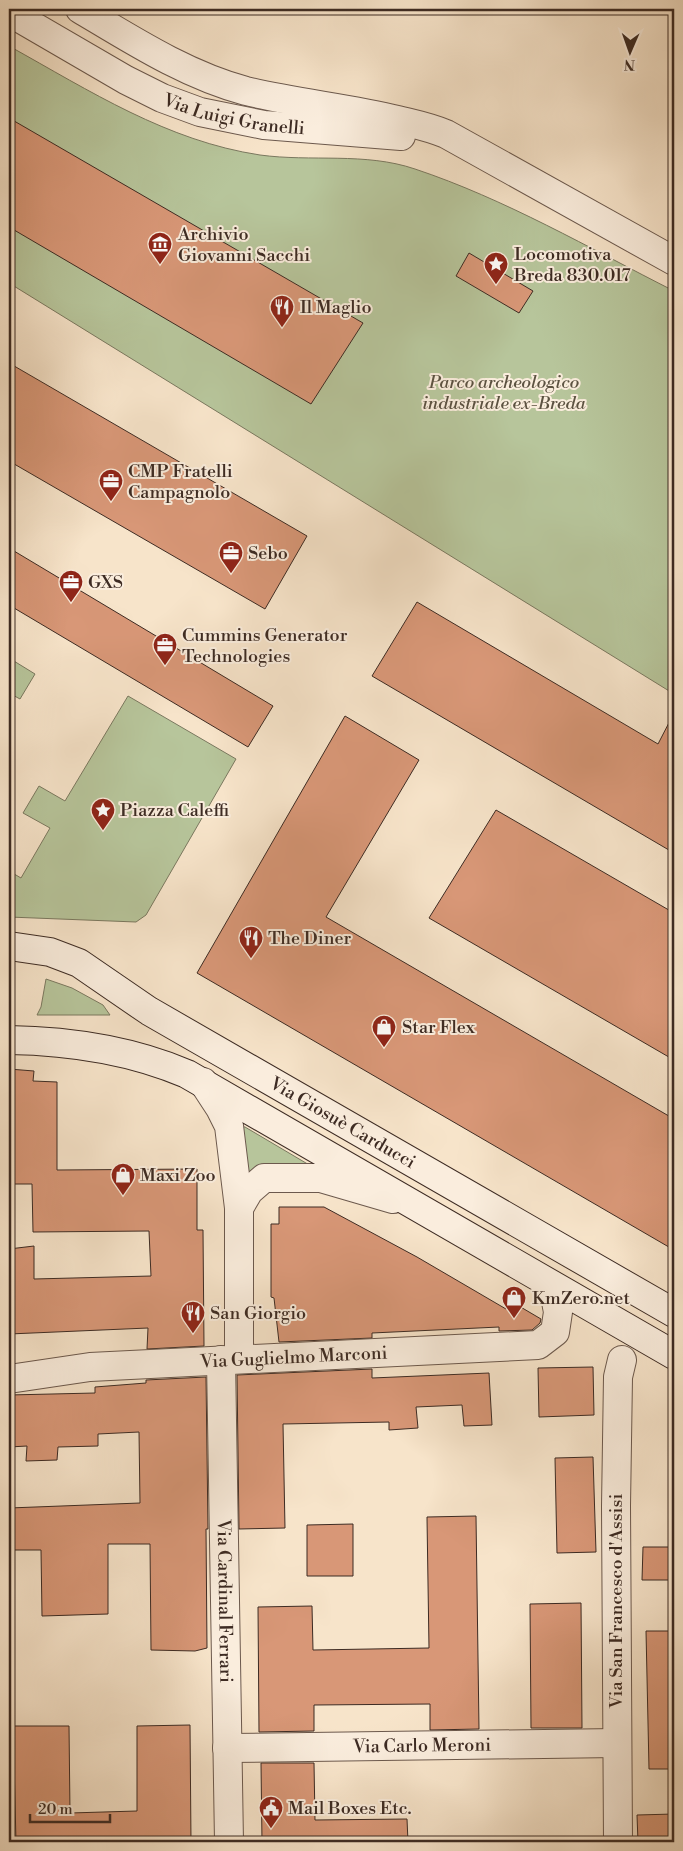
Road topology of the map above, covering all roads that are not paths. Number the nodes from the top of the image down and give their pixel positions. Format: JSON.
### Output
{"nodes":[{"id":1,"x":80,"y":9,"type":"edge"},
{"id":2,"x":9,"y":12,"type":"edge"},
{"id":3,"x":480,"y":153,"type":"junction"},
{"id":4,"x":674,"y":261,"type":"edge"},
{"id":5,"x":9,"y":946,"type":"edge"},
{"id":6,"x":9,"y":1040,"type":"edge"},
{"id":7,"x":202,"y":1082,"type":"junction"},
{"id":8,"x":411,"y":1204,"type":"junction"},
{"id":9,"x":239,"y":1208,"type":"junction"},
{"id":10,"x":552,"y":1286,"type":"junction"},
{"id":11,"x":674,"y":1313,"type":"edge"},
{"id":12,"x":674,"y":1355,"type":"edge"},
{"id":13,"x":230,"y":1360,"type":"junction"},
{"id":14,"x":622,"y":1360,"type":"dead end"},
{"id":15,"x":9,"y":1379,"type":"edge"},
{"id":16,"x":617,"y":1743,"type":"junction"},
{"id":17,"x":227,"y":1748,"type":"junction"},
{"id":18,"x":229,"y":1842,"type":"edge"},
{"id":19,"x":618,"y":1842,"type":"edge"}],
"edges":[{"from":1,"to":3,"type":"street","name":"Via Luigi Granelli"},
{"from":2,"to":3,"type":"street","name":"Via Luigi Granelli"},
{"from":3,"to":4,"type":"street","name":"Via Luigi Granelli"},
{"from":5,"to":11,"type":"street","name":"Via Giosuè Carducci"},
{"from":6,"to":7,"type":"street","name":"Via Giosuè Carducci"},
{"from":7,"to":8,"type":"street","name":"Via Giosuè Carducci"},
{"from":7,"to":9,"type":"street","name":"Via Cardinal Ferrari"},
{"from":8,"to":9,"type":"street"},
{"from":8,"to":10,"type":"street","name":"Via Giosuè Carducci"},
{"from":9,"to":13,"type":"street","name":"Via Cardinal Ferrari"},
{"from":10,"to":12,"type":"street","name":"Via Giosuè Carducci"},
{"from":10,"to":13,"type":"street","name":"Via Guglielmo Marconi"},
{"from":13,"to":15,"type":"street","name":"Via Guglielmo Marconi"},
{"from":13,"to":17,"type":"street","name":"Via Cardinal Ferrari"},
{"from":14,"to":16,"type":"street","name":"Via San Francesco d'Assisi"},
{"from":16,"to":17,"type":"street","name":"Via Carlo Meroni"},
{"from":16,"to":19,"type":"street","name":"Via San Francesco d'Assisi"},
{"from":17,"to":18,"type":"street","name":"Via Cardinal Ferrari"}]}
